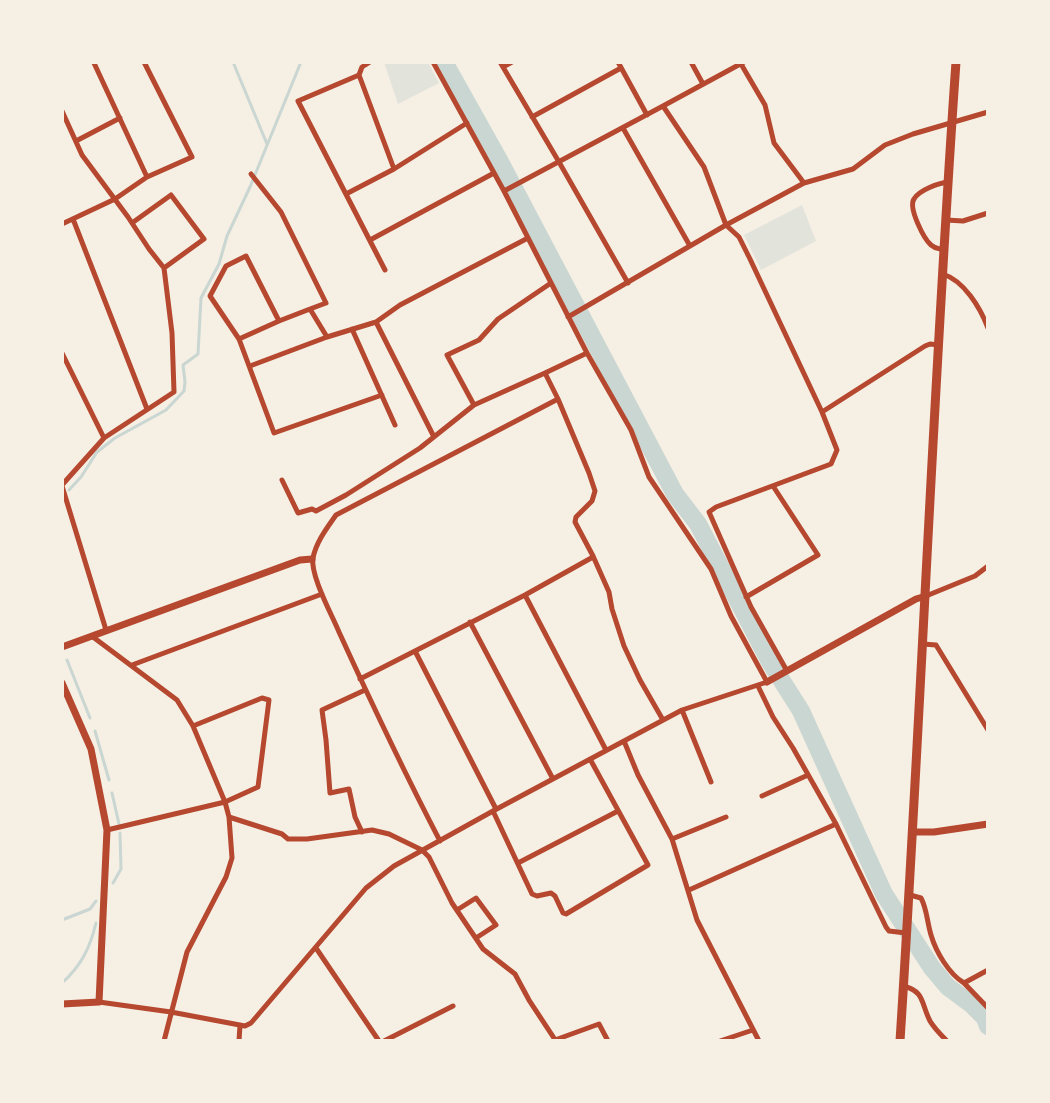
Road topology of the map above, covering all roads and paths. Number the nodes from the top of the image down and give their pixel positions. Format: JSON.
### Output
{"nodes":[{"id":1,"x":144,"y":62,"type":"edge"},
{"id":2,"x":370,"y":62,"type":"edge"},
{"id":3,"x":433,"y":62,"type":"edge"},
{"id":4,"x":512,"y":62,"type":"edge"},
{"id":5,"x":691,"y":62,"type":"edge"},
{"id":6,"x":956,"y":62,"type":"edge"},
{"id":7,"x":94,"y":63,"type":"edge"},
{"id":8,"x":743,"y":63,"type":"edge"},
{"id":9,"x":501,"y":65,"type":"edge"},
{"id":10,"x":620,"y":65,"type":"edge"},
{"id":11,"x":359,"y":75,"type":"junction"},
{"id":12,"x":703,"y":84,"type":"junction"},
{"id":13,"x":663,"y":106,"type":"junction"},
{"id":14,"x":62,"y":111,"type":"edge"},
{"id":15,"x":988,"y":112,"type":"edge"},
{"id":16,"x":647,"y":115,"type":"junction"},
{"id":17,"x":532,"y":117,"type":"junction"},
{"id":18,"x":120,"y":118,"type":"junction"},
{"id":19,"x":951,"y":122,"type":"junction"},
{"id":20,"x":467,"y":123,"type":"junction"},
{"id":21,"x":623,"y":128,"type":"junction"},
{"id":22,"x":76,"y":141,"type":"junction"},
{"id":23,"x":559,"y":162,"type":"junction"},
{"id":24,"x":394,"y":169,"type":"junction"},
{"id":25,"x":494,"y":173,"type":"junction"},
{"id":26,"x":251,"y":174,"type":"dead end"},
{"id":27,"x":147,"y":177,"type":"junction"},
{"id":28,"x":948,"y":182,"type":"junction"},
{"id":29,"x":804,"y":183,"type":"junction"},
{"id":30,"x":504,"y":191,"type":"junction"},
{"id":31,"x":346,"y":194,"type":"junction"},
{"id":32,"x":115,"y":199,"type":"junction"},
{"id":33,"x":988,"y":213,"type":"edge"},
{"id":34,"x":73,"y":219,"type":"junction"},
{"id":35,"x":946,"y":220,"type":"junction"},
{"id":36,"x":132,"y":223,"type":"junction"},
{"id":37,"x":62,"y":224,"type":"edge"},
{"id":38,"x":726,"y":225,"type":"junction"},
{"id":39,"x":528,"y":238,"type":"junction"},
{"id":40,"x":370,"y":240,"type":"junction"},
{"id":41,"x":690,"y":246,"type":"junction"},
{"id":42,"x":944,"y":250,"type":"junction"},
{"id":43,"x":164,"y":268,"type":"junction"},
{"id":44,"x":385,"y":270,"type":"dead end"},
{"id":45,"x":943,"y":274,"type":"junction"},
{"id":46,"x":551,"y":283,"type":"junction"},
{"id":47,"x":628,"y":283,"type":"junction"},
{"id":48,"x":310,"y":309,"type":"junction"},
{"id":49,"x":568,"y":317,"type":"junction"},
{"id":50,"x":279,"y":321,"type":"junction"},
{"id":51,"x":376,"y":322,"type":"junction"},
{"id":52,"x":988,"y":328,"type":"edge"},
{"id":53,"x":352,"y":329,"type":"junction"},
{"id":54,"x":327,"y":337,"type":"junction"},
{"id":55,"x":239,"y":339,"type":"junction"},
{"id":56,"x":939,"y":345,"type":"junction"},
{"id":57,"x":62,"y":353,"type":"edge"},
{"id":58,"x":587,"y":353,"type":"junction"},
{"id":59,"x":250,"y":366,"type":"junction"},
{"id":60,"x":545,"y":373,"type":"junction"},
{"id":61,"x":382,"y":395,"type":"junction"},
{"id":62,"x":558,"y":399,"type":"junction"},
{"id":63,"x":474,"y":405,"type":"junction"},
{"id":64,"x":147,"y":409,"type":"junction"},
{"id":65,"x":822,"y":412,"type":"junction"},
{"id":66,"x":395,"y":425,"type":"dead end"},
{"id":67,"x":434,"y":437,"type":"junction"},
{"id":68,"x":104,"y":438,"type":"junction"},
{"id":69,"x":282,"y":480,"type":"dead end"},
{"id":70,"x":62,"y":486,"type":"edge"},
{"id":71,"x":773,"y":486,"type":"junction"},
{"id":72,"x":593,"y":556,"type":"junction"},
{"id":73,"x":312,"y":559,"type":"junction"},
{"id":74,"x":988,"y":566,"type":"edge"},
{"id":75,"x":322,"y":594,"type":"junction"},
{"id":76,"x":525,"y":595,"type":"junction"},
{"id":77,"x":926,"y":596,"type":"junction"},
{"id":78,"x":746,"y":597,"type":"junction"},
{"id":79,"x":470,"y":622,"type":"junction"},
{"id":80,"x":106,"y":630,"type":"junction"},
{"id":81,"x":92,"y":636,"type":"junction"},
{"id":82,"x":923,"y":644,"type":"junction"},
{"id":83,"x":65,"y":646,"type":"edge"},
{"id":84,"x":415,"y":651,"type":"junction"},
{"id":85,"x":132,"y":665,"type":"junction"},
{"id":86,"x":787,"y":671,"type":"junction"},
{"id":87,"x":360,"y":679,"type":"junction"},
{"id":88,"x":767,"y":682,"type":"junction"},
{"id":89,"x":62,"y":683,"type":"edge"},
{"id":90,"x":758,"y":686,"type":"junction"},
{"id":91,"x":365,"y":690,"type":"junction"},
{"id":92,"x":682,"y":710,"type":"junction"},
{"id":93,"x":663,"y":720,"type":"junction"},
{"id":94,"x":193,"y":726,"type":"junction"},
{"id":95,"x":988,"y":730,"type":"edge"},
{"id":96,"x":624,"y":741,"type":"junction"},
{"id":97,"x":606,"y":750,"type":"junction"},
{"id":98,"x":590,"y":759,"type":"junction"},
{"id":99,"x":808,"y":775,"type":"junction"},
{"id":100,"x":553,"y":779,"type":"junction"},
{"id":101,"x":711,"y":782,"type":"dead end"},
{"id":102,"x":762,"y":796,"type":"dead end"},
{"id":103,"x":225,"y":802,"type":"junction"},
{"id":104,"x":495,"y":810,"type":"junction"},
{"id":105,"x":618,"y":811,"type":"junction"},
{"id":106,"x":229,"y":817,"type":"junction"},
{"id":107,"x":726,"y":817,"type":"dead end"},
{"id":108,"x":836,"y":824,"type":"junction"},
{"id":109,"x":988,"y":824,"type":"edge"},
{"id":110,"x":107,"y":830,"type":"junction"},
{"id":111,"x":362,"y":832,"type":"junction"},
{"id":112,"x":913,"y":832,"type":"junction"},
{"id":113,"x":672,"y":839,"type":"junction"},
{"id":114,"x":440,"y":841,"type":"junction"},
{"id":115,"x":422,"y":850,"type":"junction"},
{"id":116,"x":518,"y":863,"type":"junction"},
{"id":117,"x":689,"y":890,"type":"junction"},
{"id":118,"x":909,"y":895,"type":"junction"},
{"id":119,"x":457,"y":910,"type":"junction"},
{"id":120,"x":907,"y":933,"type":"junction"},
{"id":121,"x":476,"y":938,"type":"junction"},
{"id":122,"x":316,"y":948,"type":"junction"},
{"id":123,"x":988,"y":970,"type":"edge"},
{"id":124,"x":964,"y":983,"type":"junction"},
{"id":125,"x":903,"y":986,"type":"junction"},
{"id":126,"x":99,"y":1002,"type":"junction"},
{"id":127,"x":62,"y":1004,"type":"edge"},
{"id":128,"x":453,"y":1006,"type":"dead end"},
{"id":129,"x":988,"y":1008,"type":"edge"},
{"id":130,"x":171,"y":1012,"type":"junction"},
{"id":131,"x":240,"y":1025,"type":"junction"},
{"id":132,"x":753,"y":1030,"type":"junction"},
{"id":133,"x":556,"y":1040,"type":"edge"},
{"id":134,"x":164,"y":1041,"type":"edge"},
{"id":135,"x":239,"y":1041,"type":"edge"},
{"id":136,"x":382,"y":1041,"type":"edge"},
{"id":137,"x":608,"y":1041,"type":"edge"},
{"id":138,"x":720,"y":1041,"type":"edge"},
{"id":139,"x":759,"y":1041,"type":"edge"},
{"id":140,"x":900,"y":1041,"type":"edge"},
{"id":141,"x":947,"y":1041,"type":"edge"}],
"edges":[{"from":1,"to":27,"type":"street"},
{"from":2,"to":11,"type":"street"},
{"from":3,"to":20,"type":"street"},
{"from":4,"to":9,"type":"street"},
{"from":5,"to":12,"type":"street"},
{"from":6,"to":19,"type":"highway"},
{"from":7,"to":18,"type":"street"},
{"from":8,"to":12,"type":"street"},
{"from":8,"to":29,"type":"street"},
{"from":9,"to":17,"type":"street"},
{"from":10,"to":16,"type":"street"},
{"from":10,"to":17,"type":"street"},
{"from":11,"to":24,"type":"street"},
{"from":11,"to":31,"type":"street"},
{"from":12,"to":13,"type":"street"},
{"from":13,"to":16,"type":"street"},
{"from":13,"to":38,"type":"street"},
{"from":14,"to":22,"type":"street"},
{"from":15,"to":19,"type":"street"},
{"from":16,"to":21,"type":"street"},
{"from":17,"to":23,"type":"street"},
{"from":18,"to":22,"type":"street"},
{"from":18,"to":27,"type":"street"},
{"from":19,"to":28,"type":"highway"},
{"from":19,"to":29,"type":"street"},
{"from":20,"to":24,"type":"street"},
{"from":20,"to":25,"type":"street"},
{"from":21,"to":23,"type":"street"},
{"from":21,"to":41,"type":"street"},
{"from":22,"to":32,"type":"street"},
{"from":23,"to":30,"type":"street"},
{"from":23,"to":47,"type":"street"},
{"from":24,"to":31,"type":"street"},
{"from":25,"to":30,"type":"street"},
{"from":25,"to":40,"type":"street"},
{"from":26,"to":48,"type":"street"},
{"from":27,"to":32,"type":"street"},
{"from":28,"to":35,"type":"highway"},
{"from":28,"to":42,"type":"street"},
{"from":29,"to":38,"type":"street"},
{"from":30,"to":39,"type":"street"},
{"from":31,"to":40,"type":"street"},
{"from":32,"to":34,"type":"street"},
{"from":32,"to":36,"type":"street"},
{"from":33,"to":35,"type":"street"},
{"from":34,"to":37,"type":"street"},
{"from":34,"to":64,"type":"street"},
{"from":35,"to":42,"type":"highway"},
{"from":36,"to":43,"type":"street"},
{"from":36,"to":43,"type":"street"},
{"from":38,"to":41,"type":"street"},
{"from":38,"to":65,"type":"street"},
{"from":39,"to":46,"type":"street"},
{"from":39,"to":51,"type":"street"},
{"from":40,"to":44,"type":"street"},
{"from":41,"to":47,"type":"street"},
{"from":42,"to":45,"type":"highway"},
{"from":43,"to":64,"type":"street"},
{"from":45,"to":52,"type":"street"},
{"from":45,"to":56,"type":"highway"},
{"from":46,"to":49,"type":"street"},
{"from":46,"to":63,"type":"street"},
{"from":47,"to":49,"type":"street"},
{"from":48,"to":50,"type":"street"},
{"from":48,"to":54,"type":"street"},
{"from":49,"to":58,"type":"street"},
{"from":50,"to":55,"type":"street"},
{"from":50,"to":55,"type":"street"},
{"from":51,"to":53,"type":"street"},
{"from":51,"to":67,"type":"street"},
{"from":53,"to":54,"type":"street"},
{"from":53,"to":61,"type":"street"},
{"from":54,"to":59,"type":"street"},
{"from":55,"to":59,"type":"street"},
{"from":56,"to":65,"type":"street"},
{"from":56,"to":77,"type":"highway"},
{"from":57,"to":68,"type":"street"},
{"from":58,"to":60,"type":"street"},
{"from":58,"to":88,"type":"street"},
{"from":59,"to":61,"type":"street"},
{"from":60,"to":62,"type":"street"},
{"from":60,"to":63,"type":"street"},
{"from":61,"to":66,"type":"street"},
{"from":62,"to":72,"type":"street"},
{"from":62,"to":73,"type":"street"},
{"from":63,"to":67,"type":"street"},
{"from":64,"to":68,"type":"street"},
{"from":65,"to":71,"type":"street"},
{"from":67,"to":69,"type":"street"},
{"from":68,"to":70,"type":"street"},
{"from":70,"to":80,"type":"street"},
{"from":71,"to":78,"type":"street"},
{"from":71,"to":78,"type":"street"},
{"from":72,"to":76,"type":"street"},
{"from":72,"to":93,"type":"street"},
{"from":73,"to":75,"type":"street"},
{"from":73,"to":80,"type":"street"},
{"from":74,"to":77,"type":"street"},
{"from":75,"to":85,"type":"street"},
{"from":75,"to":87,"type":"street"},
{"from":76,"to":79,"type":"street"},
{"from":76,"to":97,"type":"street"},
{"from":77,"to":82,"type":"highway"},
{"from":77,"to":86,"type":"street"},
{"from":78,"to":86,"type":"street"},
{"from":79,"to":84,"type":"street"},
{"from":79,"to":100,"type":"street"},
{"from":80,"to":81,"type":"street"},
{"from":81,"to":83,"type":"street"},
{"from":81,"to":85,"type":"street"},
{"from":82,"to":95,"type":"street"},
{"from":82,"to":112,"type":"highway"},
{"from":84,"to":87,"type":"street"},
{"from":84,"to":104,"type":"street"},
{"from":85,"to":94,"type":"street"},
{"from":86,"to":88,"type":"street"},
{"from":87,"to":91,"type":"street"},
{"from":88,"to":90,"type":"street"},
{"from":89,"to":110,"type":"street"},
{"from":90,"to":92,"type":"street"},
{"from":90,"to":99,"type":"street"},
{"from":91,"to":111,"type":"street"},
{"from":91,"to":114,"type":"street"},
{"from":92,"to":93,"type":"street"},
{"from":92,"to":101,"type":"street"},
{"from":93,"to":96,"type":"street"},
{"from":94,"to":103,"type":"street"},
{"from":94,"to":103,"type":"street"},
{"from":96,"to":97,"type":"street"},
{"from":96,"to":113,"type":"street"},
{"from":97,"to":98,"type":"street"},
{"from":98,"to":100,"type":"street"},
{"from":98,"to":105,"type":"street"},
{"from":99,"to":102,"type":"street"},
{"from":99,"to":108,"type":"street"},
{"from":100,"to":104,"type":"street"},
{"from":103,"to":106,"type":"street"},
{"from":103,"to":110,"type":"street"},
{"from":104,"to":114,"type":"street"},
{"from":104,"to":116,"type":"street"},
{"from":105,"to":116,"type":"street"},
{"from":105,"to":116,"type":"street"},
{"from":106,"to":111,"type":"street"},
{"from":106,"to":130,"type":"street"},
{"from":107,"to":113,"type":"street"},
{"from":108,"to":117,"type":"street"},
{"from":108,"to":120,"type":"street"},
{"from":109,"to":112,"type":"street"},
{"from":110,"to":126,"type":"street"},
{"from":111,"to":115,"type":"street"},
{"from":112,"to":118,"type":"highway"},
{"from":113,"to":117,"type":"street"},
{"from":114,"to":115,"type":"street"},
{"from":115,"to":119,"type":"street"},
{"from":115,"to":122,"type":"street"},
{"from":117,"to":132,"type":"street"},
{"from":118,"to":120,"type":"highway"},
{"from":118,"to":124,"type":"street"},
{"from":119,"to":121,"type":"street"},
{"from":119,"to":121,"type":"street"},
{"from":120,"to":125,"type":"highway"},
{"from":121,"to":133,"type":"street"},
{"from":122,"to":131,"type":"street"},
{"from":122,"to":136,"type":"street"},
{"from":123,"to":124,"type":"street"},
{"from":124,"to":129,"type":"street"},
{"from":125,"to":140,"type":"highway"},
{"from":125,"to":141,"type":"street"},
{"from":126,"to":127,"type":"street"},
{"from":126,"to":130,"type":"street"},
{"from":128,"to":136,"type":"street"},
{"from":130,"to":131,"type":"street"},
{"from":130,"to":134,"type":"street"},
{"from":131,"to":135,"type":"street"},
{"from":132,"to":138,"type":"street"},
{"from":132,"to":139,"type":"street"},
{"from":133,"to":137,"type":"street"}]}
